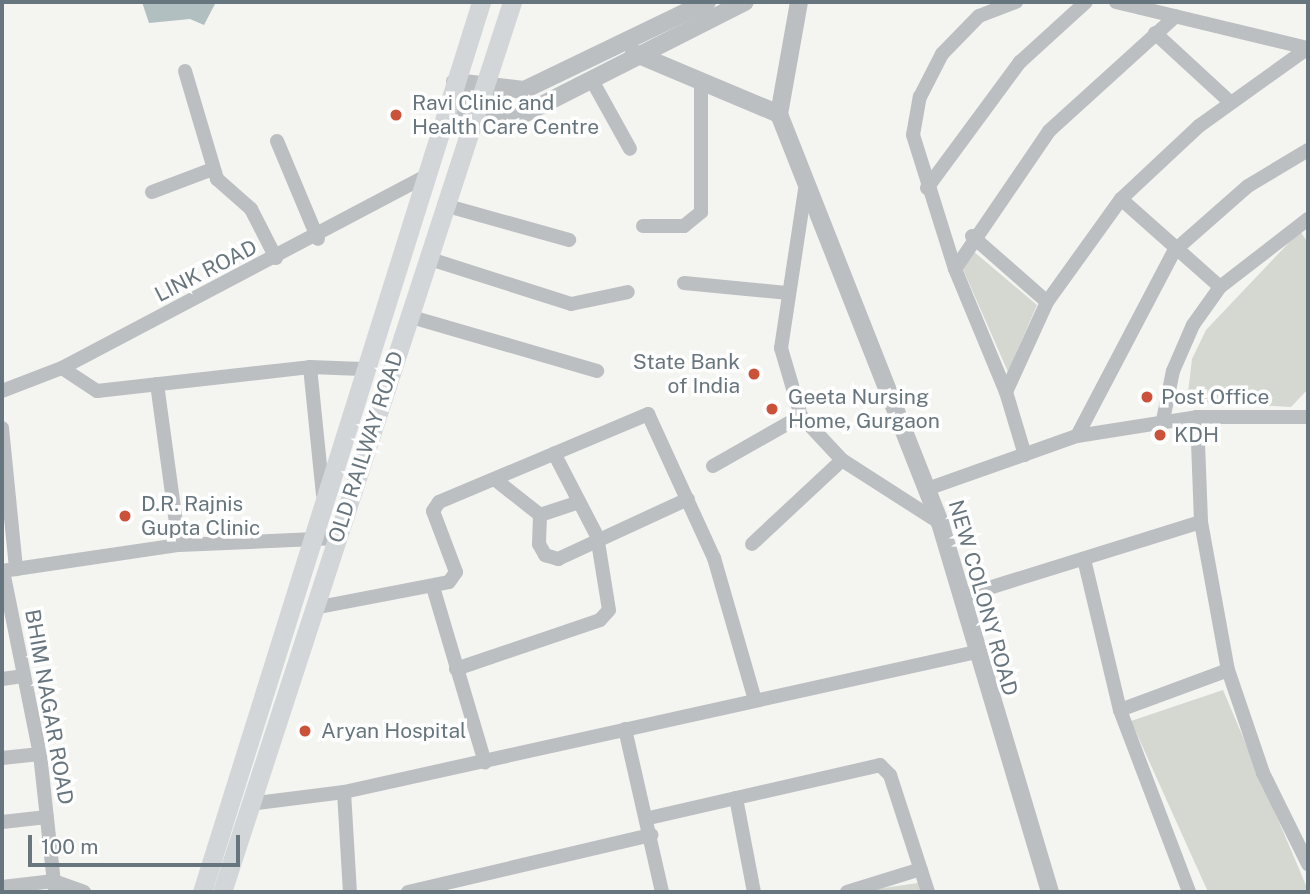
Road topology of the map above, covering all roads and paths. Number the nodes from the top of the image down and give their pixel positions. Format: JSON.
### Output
{"nodes":[{"id":1,"x":481,"y":2,"type":"edge"},
{"id":2,"x":512,"y":2,"type":"edge"},
{"id":3,"x":707,"y":2,"type":"edge"},
{"id":4,"x":745,"y":2,"type":"edge"},
{"id":5,"x":799,"y":2,"type":"edge"},
{"id":6,"x":1016,"y":2,"type":"edge"},
{"id":7,"x":1086,"y":2,"type":"edge"},
{"id":8,"x":1116,"y":2,"type":"edge"},
{"id":9,"x":1176,"y":16,"type":"junction"},
{"id":10,"x":1155,"y":33,"type":"junction"},
{"id":11,"x":626,"y":44,"type":"junction"},
{"id":12,"x":1308,"y":48,"type":"edge"},
{"id":13,"x":639,"y":58,"type":"junction"},
{"id":14,"x":185,"y":71,"type":"dead end"},
{"id":15,"x":455,"y":82,"type":"junction"},
{"id":16,"x":701,"y":83,"type":"junction"},
{"id":17,"x":594,"y":84,"type":"junction"},
{"id":18,"x":484,"y":88,"type":"junction"},
{"id":19,"x":1230,"y":102,"type":"junction"},
{"id":20,"x":446,"y":104,"type":"junction"},
{"id":21,"x":779,"y":114,"type":"junction"},
{"id":22,"x":476,"y":115,"type":"junction"},
{"id":23,"x":277,"y":141,"type":"dead end"},
{"id":24,"x":630,"y":149,"type":"dead end"},
{"id":25,"x":1308,"y":150,"type":"edge"},
{"id":26,"x":213,"y":169,"type":"junction"},
{"id":27,"x":425,"y":177,"type":"junction"},
{"id":28,"x":807,"y":180,"type":"junction"},
{"id":29,"x":927,"y":188,"type":"junction"},
{"id":30,"x":152,"y":192,"type":"dead end"},
{"id":31,"x":1121,"y":199,"type":"junction"},
{"id":32,"x":444,"y":205,"type":"junction"},
{"id":33,"x":1308,"y":219,"type":"edge"},
{"id":34,"x":643,"y":226,"type":"dead end"},
{"id":35,"x":972,"y":236,"type":"junction"},
{"id":36,"x":318,"y":239,"type":"junction"},
{"id":37,"x":569,"y":240,"type":"dead end"},
{"id":38,"x":1174,"y":251,"type":"junction"},
{"id":39,"x":276,"y":258,"type":"junction"},
{"id":40,"x":427,"y":258,"type":"junction"},
{"id":41,"x":955,"y":269,"type":"junction"},
{"id":42,"x":684,"y":283,"type":"dead end"},
{"id":43,"x":1220,"y":287,"type":"junction"},
{"id":44,"x":628,"y":292,"type":"dead end"},
{"id":45,"x":787,"y":293,"type":"junction"},
{"id":46,"x":1047,"y":302,"type":"junction"},
{"id":47,"x":408,"y":316,"type":"junction"},
{"id":48,"x":310,"y":367,"type":"junction"},
{"id":49,"x":62,"y":368,"type":"junction"},
{"id":50,"x":362,"y":369,"type":"junction"},
{"id":51,"x":597,"y":371,"type":"dead end"},
{"id":52,"x":157,"y":384,"type":"junction"},
{"id":53,"x":2,"y":391,"type":"edge"},
{"id":54,"x":1006,"y":392,"type":"junction"},
{"id":55,"x":802,"y":415,"type":"junction"},
{"id":56,"x":1197,"y":417,"type":"junction"},
{"id":57,"x":1308,"y":417,"type":"edge"},
{"id":58,"x":1163,"y":420,"type":"junction"},
{"id":59,"x":2,"y":428,"type":"edge"},
{"id":60,"x":1077,"y":436,"type":"junction"},
{"id":61,"x":554,"y":453,"type":"junction"},
{"id":62,"x":1025,"y":455,"type":"junction"},
{"id":63,"x":842,"y":460,"type":"junction"},
{"id":64,"x":713,"y":466,"type":"dead end"},
{"id":65,"x":497,"y":481,"type":"junction"},
{"id":66,"x":926,"y":489,"type":"junction"},
{"id":67,"x":323,"y":494,"type":"junction"},
{"id":68,"x":688,"y":499,"type":"junction"},
{"id":69,"x":579,"y":502,"type":"junction"},
{"id":70,"x":540,"y":515,"type":"junction"},
{"id":71,"x":1201,"y":522,"type":"junction"},
{"id":72,"x":940,"y":523,"type":"junction"},
{"id":73,"x":309,"y":535,"type":"junction"},
{"id":74,"x":597,"y":536,"type":"junction"},
{"id":75,"x":337,"y":538,"type":"junction"},
{"id":76,"x":752,"y":544,"type":"dead end"},
{"id":77,"x":179,"y":545,"type":"junction"},
{"id":78,"x":1084,"y":559,"type":"junction"},
{"id":79,"x":7,"y":570,"type":"edge"},
{"id":80,"x":433,"y":587,"type":"junction"},
{"id":81,"x":963,"y":596,"type":"junction"},
{"id":82,"x":314,"y":608,"type":"junction"},
{"id":83,"x":976,"y":652,"type":"junction"},
{"id":84,"x":456,"y":669,"type":"junction"},
{"id":85,"x":1228,"y":670,"type":"junction"},
{"id":86,"x":23,"y":676,"type":"junction"},
{"id":87,"x":2,"y":679,"type":"edge"},
{"id":88,"x":755,"y":700,"type":"junction"},
{"id":89,"x":1120,"y":710,"type":"junction"},
{"id":90,"x":625,"y":729,"type":"junction"},
{"id":91,"x":40,"y":754,"type":"junction"},
{"id":92,"x":2,"y":758,"type":"edge"},
{"id":93,"x":485,"y":762,"type":"junction"},
{"id":94,"x":344,"y":792,"type":"junction"},
{"id":95,"x":736,"y":798,"type":"junction"},
{"id":96,"x":249,"y":804,"type":"junction"},
{"id":97,"x":47,"y":817,"type":"junction"},
{"id":98,"x":649,"y":818,"type":"junction"},
{"id":99,"x":2,"y":822,"type":"edge"},
{"id":100,"x":651,"y":835,"type":"junction"},
{"id":101,"x":1308,"y":864,"type":"edge"},
{"id":102,"x":921,"y":869,"type":"junction"},
{"id":103,"x":480,"y":885,"type":"edge"},
{"id":104,"x":2,"y":887,"type":"edge"},
{"id":105,"x":55,"y":887,"type":"edge"},
{"id":106,"x":84,"y":892,"type":"edge"},
{"id":107,"x":202,"y":892,"type":"edge"},
{"id":108,"x":222,"y":892,"type":"edge"},
{"id":109,"x":351,"y":892,"type":"edge"},
{"id":110,"x":408,"y":892,"type":"edge"},
{"id":111,"x":662,"y":892,"type":"edge"},
{"id":112,"x":754,"y":892,"type":"edge"},
{"id":113,"x":847,"y":892,"type":"edge"},
{"id":114,"x":928,"y":892,"type":"edge"},
{"id":115,"x":1050,"y":892,"type":"edge"},
{"id":116,"x":1189,"y":892,"type":"edge"}],
"edges":[{"from":1,"to":15,"type":"main road","name":"OLD RAILWAY ROAD"},
{"from":2,"to":18,"type":"main road","name":"OLD RAILWAY ROAD"},
{"from":3,"to":11,"type":"street"},
{"from":4,"to":13,"type":"street"},
{"from":5,"to":21,"type":"street"},
{"from":6,"to":29,"type":"street"},
{"from":7,"to":29,"type":"street"},
{"from":8,"to":9,"type":"street"},
{"from":9,"to":10,"type":"street"},
{"from":9,"to":12,"type":"street"},
{"from":10,"to":19,"type":"street"},
{"from":10,"to":35,"type":"street"},
{"from":11,"to":13,"type":"street"},
{"from":11,"to":18,"type":"street"},
{"from":12,"to":19,"type":"street"},
{"from":13,"to":16,"type":"street"},
{"from":13,"to":17,"type":"street"},
{"from":14,"to":26,"type":"street"},
{"from":15,"to":18,"type":"street"},
{"from":15,"to":20,"type":"main road","name":"OLD RAILWAY ROAD"},
{"from":16,"to":21,"type":"street"},
{"from":16,"to":34,"type":"street"},
{"from":17,"to":22,"type":"street"},
{"from":17,"to":24,"type":"street"},
{"from":18,"to":22,"type":"main road","name":"OLD RAILWAY ROAD"},
{"from":19,"to":31,"type":"street"},
{"from":20,"to":22,"type":"street"},
{"from":20,"to":27,"type":"main road","name":"OLD RAILWAY ROAD"},
{"from":21,"to":28,"type":"street","name":"NEW COLONY ROAD"},
{"from":22,"to":32,"type":"main road","name":"OLD RAILWAY ROAD"},
{"from":23,"to":36,"type":"street"},
{"from":25,"to":38,"type":"street"},
{"from":26,"to":30,"type":"street"},
{"from":26,"to":39,"type":"street"},
{"from":27,"to":36,"type":"street","name":"LINK ROAD"},
{"from":27,"to":50,"type":"main road","name":"OLD RAILWAY ROAD"},
{"from":28,"to":45,"type":"street"},
{"from":28,"to":66,"type":"street","name":"NEW COLONY ROAD"},
{"from":29,"to":41,"type":"street"},
{"from":31,"to":38,"type":"street"},
{"from":31,"to":46,"type":"street"},
{"from":32,"to":37,"type":"street"},
{"from":32,"to":40,"type":"main road","name":"OLD RAILWAY ROAD"},
{"from":33,"to":43,"type":"street"},
{"from":35,"to":41,"type":"street"},
{"from":35,"to":46,"type":"street"},
{"from":36,"to":39,"type":"street","name":"LINK ROAD"},
{"from":38,"to":43,"type":"street"},
{"from":38,"to":60,"type":"street"},
{"from":39,"to":49,"type":"street","name":"LINK ROAD"},
{"from":40,"to":44,"type":"street"},
{"from":40,"to":47,"type":"main road","name":"OLD RAILWAY ROAD"},
{"from":41,"to":54,"type":"street"},
{"from":42,"to":45,"type":"street"},
{"from":43,"to":58,"type":"street"},
{"from":45,"to":55,"type":"street"},
{"from":46,"to":54,"type":"street"},
{"from":47,"to":51,"type":"street"},
{"from":47,"to":75,"type":"main road","name":"OLD RAILWAY ROAD"},
{"from":48,"to":50,"type":"street"},
{"from":48,"to":52,"type":"street"},
{"from":48,"to":67,"type":"street"},
{"from":49,"to":52,"type":"street"},
{"from":49,"to":53,"type":"street","name":"LINK ROAD"},
{"from":50,"to":67,"type":"main road","name":"OLD RAILWAY ROAD"},
{"from":52,"to":77,"type":"street"},
{"from":54,"to":62,"type":"street"},
{"from":55,"to":63,"type":"street"},
{"from":55,"to":64,"type":"street"},
{"from":56,"to":57,"type":"street"},
{"from":56,"to":58,"type":"street"},
{"from":56,"to":71,"type":"street"},
{"from":58,"to":60,"type":"street"},
{"from":59,"to":79,"type":"street","name":"BHIM NAGAR ROAD"},
{"from":60,"to":62,"type":"street"},
{"from":61,"to":65,"type":"street"},
{"from":61,"to":68,"type":"street"},
{"from":61,"to":69,"type":"street"},
{"from":62,"to":66,"type":"street"},
{"from":63,"to":72,"type":"street"},
{"from":63,"to":76,"type":"street"},
{"from":65,"to":70,"type":"street"},
{"from":65,"to":80,"type":"street"},
{"from":66,"to":72,"type":"street","name":"NEW COLONY ROAD"},
{"from":67,"to":73,"type":"main road","name":"OLD RAILWAY ROAD"},
{"from":68,"to":74,"type":"street"},
{"from":68,"to":88,"type":"street"},
{"from":69,"to":70,"type":"street"},
{"from":69,"to":74,"type":"street"},
{"from":70,"to":74,"type":"street"},
{"from":71,"to":78,"type":"street"},
{"from":71,"to":85,"type":"street"},
{"from":72,"to":81,"type":"street","name":"NEW COLONY ROAD"},
{"from":73,"to":75,"type":"street"},
{"from":73,"to":77,"type":"street"},
{"from":73,"to":107,"type":"main road","name":"OLD RAILWAY ROAD"},
{"from":74,"to":84,"type":"street"},
{"from":75,"to":82,"type":"main road","name":"OLD RAILWAY ROAD"},
{"from":77,"to":79,"type":"street"},
{"from":78,"to":81,"type":"street"},
{"from":78,"to":89,"type":"street"},
{"from":79,"to":86,"type":"street","name":"BHIM NAGAR ROAD"},
{"from":80,"to":82,"type":"street"},
{"from":80,"to":84,"type":"street"},
{"from":81,"to":83,"type":"street","name":"NEW COLONY ROAD"},
{"from":82,"to":96,"type":"main road","name":"OLD RAILWAY ROAD"},
{"from":83,"to":88,"type":"street"},
{"from":83,"to":115,"type":"street","name":"NEW COLONY ROAD"},
{"from":84,"to":93,"type":"street"},
{"from":85,"to":89,"type":"street"},
{"from":85,"to":101,"type":"street"},
{"from":86,"to":87,"type":"street"},
{"from":86,"to":91,"type":"street","name":"BHIM NAGAR ROAD"},
{"from":88,"to":90,"type":"street"},
{"from":89,"to":116,"type":"street"},
{"from":90,"to":93,"type":"street"},
{"from":90,"to":98,"type":"street"},
{"from":91,"to":92,"type":"street"},
{"from":91,"to":97,"type":"street","name":"BHIM NAGAR ROAD"},
{"from":93,"to":94,"type":"street"},
{"from":94,"to":96,"type":"street"},
{"from":94,"to":109,"type":"street"},
{"from":95,"to":98,"type":"street"},
{"from":95,"to":102,"type":"street"},
{"from":95,"to":112,"type":"street"},
{"from":96,"to":108,"type":"main road","name":"OLD RAILWAY ROAD"},
{"from":97,"to":99,"type":"street"},
{"from":97,"to":105,"type":"street","name":"BHIM NAGAR ROAD"},
{"from":98,"to":100,"type":"street"},
{"from":100,"to":103,"type":"street"},
{"from":100,"to":111,"type":"street"},
{"from":102,"to":113,"type":"street"},
{"from":102,"to":114,"type":"street"},
{"from":103,"to":110,"type":"street"},
{"from":104,"to":105,"type":"street"},
{"from":105,"to":106,"type":"street"}]}
